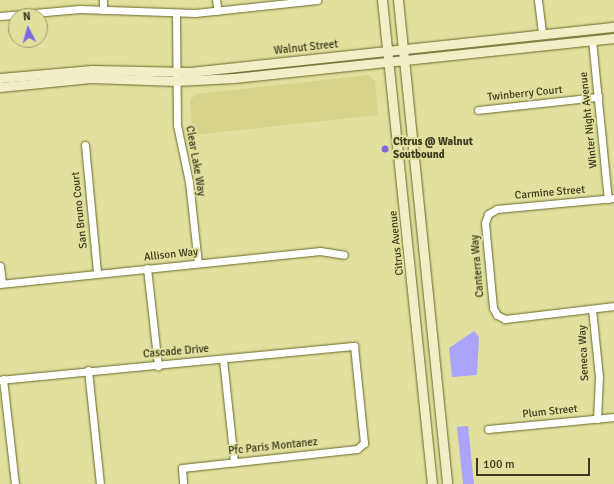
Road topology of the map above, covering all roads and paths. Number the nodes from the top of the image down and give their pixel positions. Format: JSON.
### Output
{"nodes":[{"id":1,"x":103,"y":0,"type":"edge"},
{"id":2,"x":216,"y":0,"type":"edge"},
{"id":3,"x":317,"y":0,"type":"edge"},
{"id":4,"x":382,"y":0,"type":"edge"},
{"id":5,"x":398,"y":0,"type":"edge"},
{"id":6,"x":538,"y":0,"type":"edge"},
{"id":7,"x":103,"y":10,"type":"junction"},
{"id":8,"x":218,"y":11,"type":"junction"},
{"id":9,"x":176,"y":14,"type":"junction"},
{"id":10,"x":0,"y":16,"type":"edge"},
{"id":11,"x":614,"y":27,"type":"edge"},
{"id":12,"x":542,"y":35,"type":"junction"},
{"id":13,"x":614,"y":38,"type":"edge"},
{"id":14,"x":592,"y":40,"type":"junction"},
{"id":15,"x":403,"y":50,"type":"junction"},
{"id":16,"x":387,"y":52,"type":"junction"},
{"id":17,"x":404,"y":59,"type":"junction"},
{"id":18,"x":388,"y":61,"type":"junction"},
{"id":19,"x":176,"y":77,"type":"junction"},
{"id":20,"x":0,"y":78,"type":"edge"},
{"id":21,"x":0,"y":87,"type":"edge"},
{"id":22,"x":598,"y":97,"type":"junction"},
{"id":23,"x":478,"y":110,"type":"dead end"},
{"id":24,"x":85,"y":145,"type":"dead end"},
{"id":25,"x":611,"y":198,"type":"edge"},
{"id":26,"x":488,"y":214,"type":"joint"},
{"id":27,"x":344,"y":255,"type":"dead end"},
{"id":28,"x":198,"y":263,"type":"junction"},
{"id":29,"x":0,"y":266,"type":"edge"},
{"id":30,"x":147,"y":268,"type":"junction"},
{"id":31,"x":97,"y":273,"type":"junction"},
{"id":32,"x":1,"y":284,"type":"edge"},
{"id":33,"x":614,"y":306,"type":"edge"},
{"id":34,"x":592,"y":309,"type":"junction"},
{"id":35,"x":223,"y":359,"type":"junction"},
{"id":36,"x":158,"y":366,"type":"junction"},
{"id":37,"x":88,"y":370,"type":"junction"},
{"id":38,"x":2,"y":380,"type":"edge"},
{"id":39,"x":614,"y":417,"type":"edge"},
{"id":40,"x":597,"y":419,"type":"junction"},
{"id":41,"x":488,"y":429,"type":"dead end"},
{"id":42,"x":364,"y":443,"type":"joint"},
{"id":43,"x":234,"y":462,"type":"junction"},
{"id":44,"x":16,"y":484,"type":"edge"},
{"id":45,"x":100,"y":484,"type":"edge"},
{"id":46,"x":183,"y":484,"type":"edge"},
{"id":47,"x":432,"y":484,"type":"edge"},
{"id":48,"x":447,"y":484,"type":"edge"}],
"edges":[{"from":1,"to":7,"type":"street"},
{"from":2,"to":8,"type":"street"},
{"from":3,"to":8,"type":"street"},
{"from":4,"to":16,"type":"street","name":"Citrus Avenue"},
{"from":5,"to":15,"type":"street"},
{"from":6,"to":12,"type":"street"},
{"from":7,"to":9,"type":"street"},
{"from":7,"to":10,"type":"street"},
{"from":8,"to":9,"type":"street"},
{"from":9,"to":19,"type":"street","name":"Clear Lake Way"},
{"from":11,"to":12,"type":"street","name":"Walnut Street"},
{"from":12,"to":15,"type":"street","name":"Walnut Street"},
{"from":13,"to":14,"type":"street","name":"Walnut Street"},
{"from":14,"to":17,"type":"street","name":"Walnut Street"},
{"from":14,"to":22,"type":"street","name":"Winter Night Avenue"},
{"from":15,"to":16,"type":"street","name":"Walnut Street"},
{"from":15,"to":17,"type":"street"},
{"from":16,"to":18,"type":"street","name":"Citrus Avenue"},
{"from":16,"to":19,"type":"street","name":"Walnut Street"},
{"from":17,"to":18,"type":"street","name":"Walnut Street"},
{"from":17,"to":48,"type":"street"},
{"from":18,"to":19,"type":"street","name":"Walnut Street"},
{"from":18,"to":47,"type":"street","name":"Citrus Avenue"},
{"from":19,"to":20,"type":"street","name":"Walnut Street"},
{"from":19,"to":21,"type":"street","name":"Walnut Street"},
{"from":19,"to":28,"type":"street","name":"Clear Lake Way"},
{"from":22,"to":23,"type":"street","name":"Twinberry Court"},
{"from":22,"to":25,"type":"street","name":"Winter Night Avenue"},
{"from":24,"to":31,"type":"street","name":"San Bruno Court"},
{"from":25,"to":26,"type":"street","name":"Carmine Street"},
{"from":26,"to":34,"type":"street","name":"Canterra Way"},
{"from":27,"to":28,"type":"street","name":"Allison Way"},
{"from":28,"to":30,"type":"street","name":"Allison Way"},
{"from":29,"to":32,"type":"street"},
{"from":30,"to":31,"type":"street","name":"Allison Way"},
{"from":30,"to":36,"type":"street"},
{"from":31,"to":32,"type":"street","name":"Allison Way"},
{"from":33,"to":34,"type":"street"},
{"from":34,"to":40,"type":"street","name":"Seneca Way"},
{"from":35,"to":36,"type":"street","name":"Cascade Drive"},
{"from":35,"to":42,"type":"street","name":"Cascade Drive"},
{"from":35,"to":43,"type":"street"},
{"from":36,"to":37,"type":"street","name":"Cascade Drive"},
{"from":37,"to":38,"type":"street","name":"Cascade Drive"},
{"from":37,"to":45,"type":"street"},
{"from":38,"to":44,"type":"street"},
{"from":39,"to":40,"type":"street","name":"Plum Street"},
{"from":40,"to":41,"type":"street","name":"Plum Street"},
{"from":42,"to":43,"type":"street","name":"Pfc Paris Montanez"},
{"from":43,"to":46,"type":"street","name":"Pfc Paris Montanez"}]}
